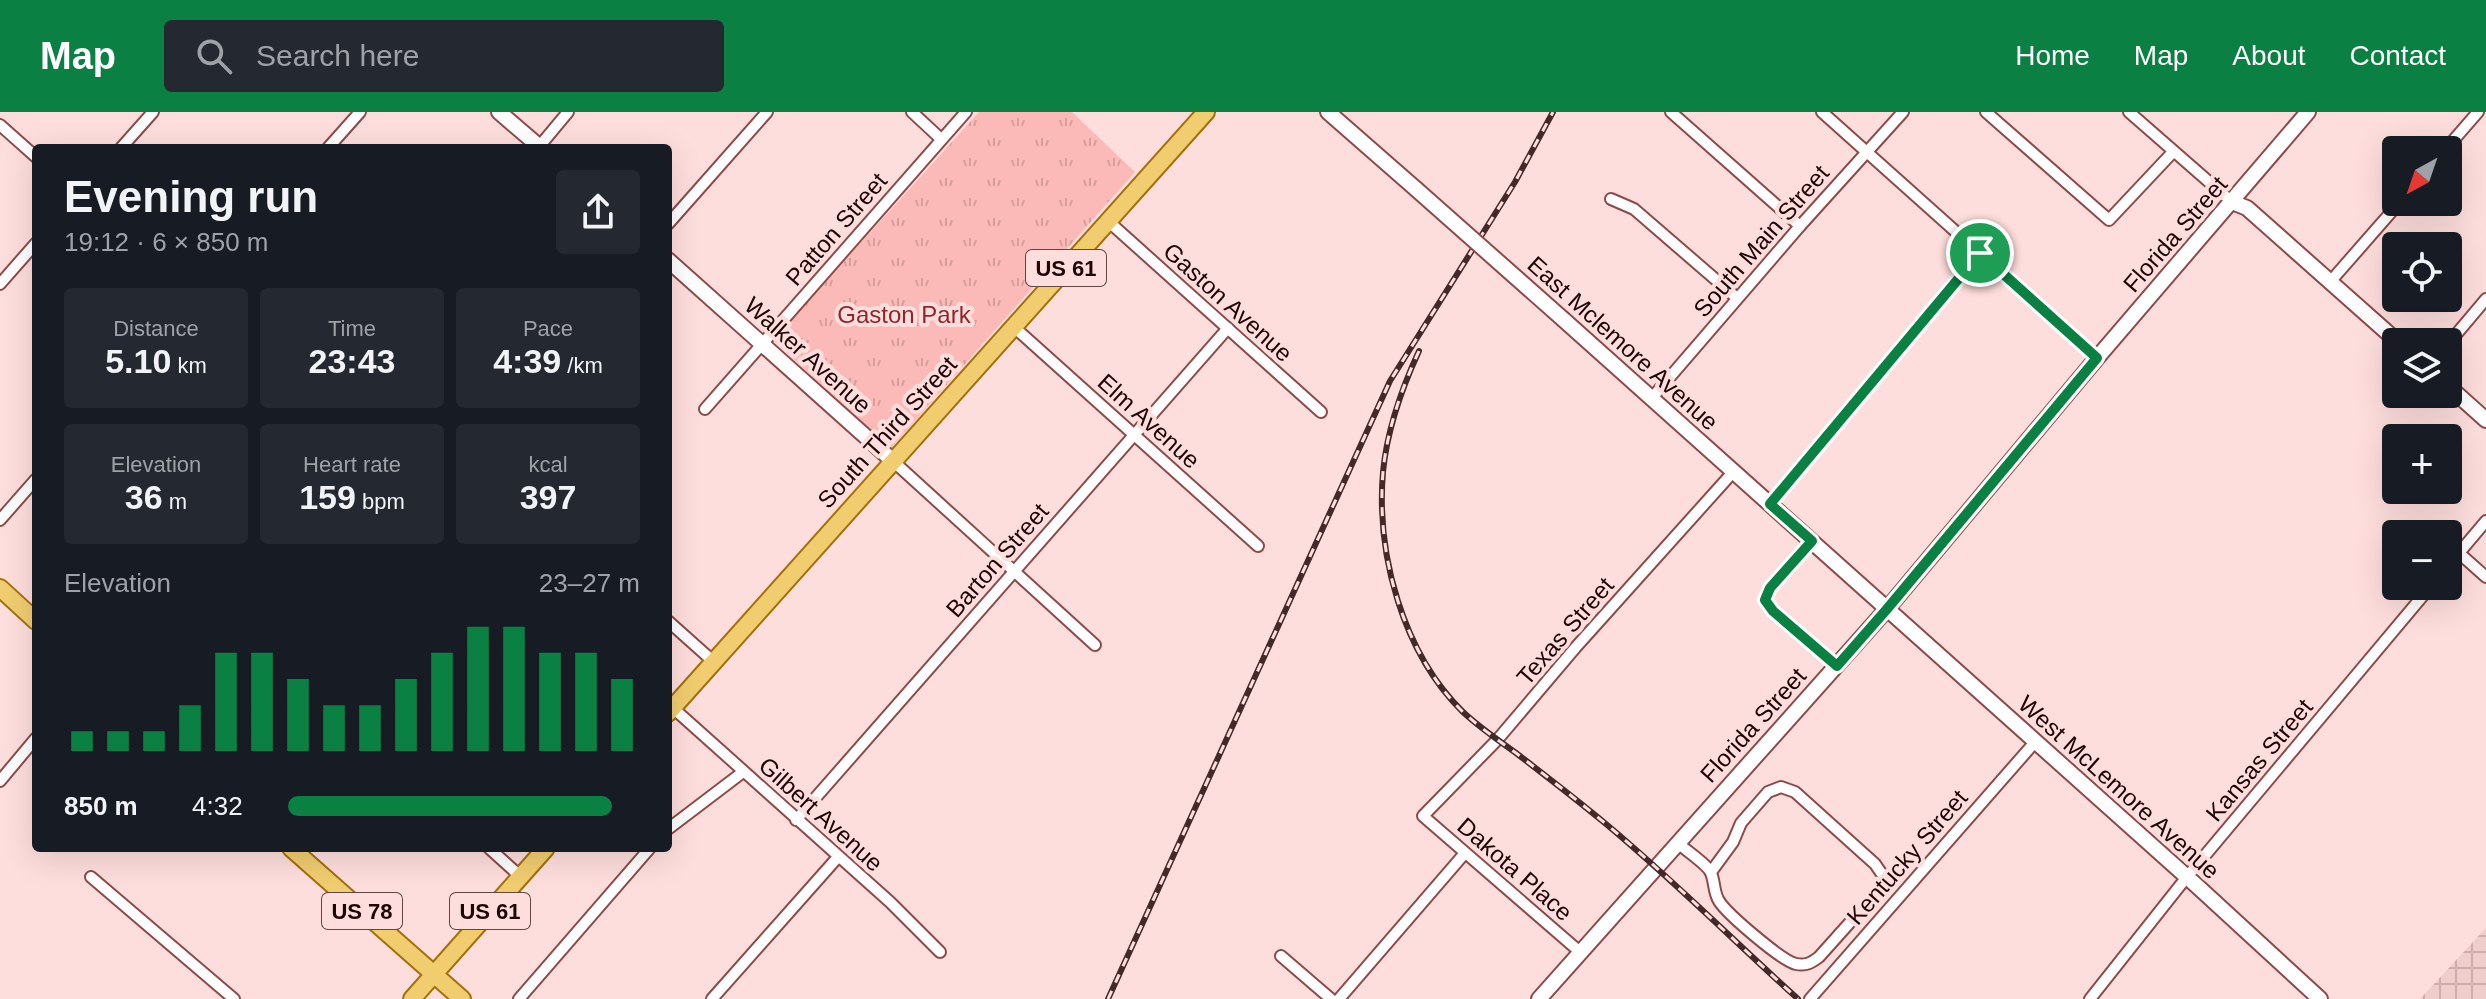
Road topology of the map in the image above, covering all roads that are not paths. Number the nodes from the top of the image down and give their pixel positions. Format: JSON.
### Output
{"nodes":[{"id":1,"x":153,"y":112,"type":"edge"},
{"id":2,"x":360,"y":112,"type":"edge"},
{"id":3,"x":499,"y":112,"type":"edge"},
{"id":4,"x":568,"y":112,"type":"edge"},
{"id":5,"x":767,"y":112,"type":"edge"},
{"id":6,"x":912,"y":112,"type":"edge"},
{"id":7,"x":966,"y":112,"type":"edge"},
{"id":8,"x":1206,"y":112,"type":"edge"},
{"id":9,"x":1328,"y":112,"type":"edge"},
{"id":10,"x":1671,"y":112,"type":"edge"},
{"id":11,"x":1822,"y":112,"type":"edge"},
{"id":12,"x":1903,"y":112,"type":"edge"},
{"id":13,"x":1986,"y":112,"type":"edge"},
{"id":14,"x":2129,"y":112,"type":"edge"},
{"id":15,"x":2308,"y":112,"type":"edge"},
{"id":16,"x":2478,"y":112,"type":"edge"},
{"id":17,"x":2142,"y":116,"type":"edge"},
{"id":18,"x":0,"y":125,"type":"edge"},
{"id":19,"x":2457,"y":136,"type":"edge"},
{"id":20,"x":941,"y":139,"type":"junction"},
{"id":21,"x":125,"y":144,"type":"edge"},
{"id":22,"x":332,"y":144,"type":"edge"},
{"id":23,"x":536,"y":144,"type":"edge"},
{"id":24,"x":541,"y":144,"type":"edge"},
{"id":25,"x":1867,"y":151,"type":"junction"},
{"id":26,"x":2173,"y":152,"type":"junction"},
{"id":27,"x":32,"y":153,"type":"edge"},
{"id":28,"x":1611,"y":199,"type":"dead end"},
{"id":29,"x":2232,"y":202,"type":"junction"},
{"id":30,"x":2388,"y":216,"type":"edge"},
{"id":31,"x":672,"y":219,"type":"edge"},
{"id":32,"x":1108,"y":221,"type":"junction"},
{"id":33,"x":1800,"y":226,"type":"junction"},
{"id":34,"x":32,"y":248,"type":"edge"},
{"id":35,"x":1980,"y":253,"type":"junction"},
{"id":36,"x":672,"y":264,"type":"edge"},
{"id":37,"x":2330,"y":282,"type":"junction"},
{"id":38,"x":0,"y":284,"type":"edge"},
{"id":39,"x":1737,"y":298,"type":"junction"},
{"id":40,"x":2486,"y":299,"type":"edge"},
{"id":41,"x":1014,"y":327,"type":"junction"},
{"id":42,"x":1228,"y":328,"type":"junction"},
{"id":43,"x":2382,"y":328,"type":"edge"},
{"id":44,"x":2462,"y":328,"type":"edge"},
{"id":45,"x":762,"y":344,"type":"junction"},
{"id":46,"x":2097,"y":358,"type":"junction"},
{"id":47,"x":1651,"y":399,"type":"junction"},
{"id":48,"x":2462,"y":399,"type":"edge"},
{"id":49,"x":705,"y":409,"type":"dead end"},
{"id":50,"x":1321,"y":412,"type":"dead end"},
{"id":51,"x":2486,"y":420,"type":"edge"},
{"id":52,"x":1135,"y":434,"type":"junction"},
{"id":53,"x":893,"y":461,"type":"junction"},
{"id":54,"x":1734,"y":471,"type":"junction"},
{"id":55,"x":32,"y":484,"type":"edge"},
{"id":56,"x":1770,"y":504,"type":"junction"},
{"id":57,"x":0,"y":520,"type":"edge"},
{"id":58,"x":2486,"y":521,"type":"edge"},
{"id":59,"x":1812,"y":541,"type":"junction"},
{"id":60,"x":1258,"y":546,"type":"dead end"},
{"id":61,"x":2462,"y":549,"type":"edge"},
{"id":62,"x":2462,"y":556,"type":"edge"},
{"id":63,"x":1014,"y":571,"type":"junction"},
{"id":64,"x":2486,"y":577,"type":"edge"},
{"id":65,"x":0,"y":588,"type":"edge"},
{"id":66,"x":2419,"y":600,"type":"edge"},
{"id":67,"x":1887,"y":609,"type":"junction"},
{"id":68,"x":32,"y":617,"type":"edge"},
{"id":69,"x":672,"y":625,"type":"edge"},
{"id":70,"x":1095,"y":645,"type":"dead end"},
{"id":71,"x":715,"y":663,"type":"junction"},
{"id":72,"x":1837,"y":666,"type":"junction"},
{"id":73,"x":672,"y":709,"type":"edge"},
{"id":74,"x":672,"y":713,"type":"edge"},
{"id":75,"x":2035,"y":742,"type":"junction"},
{"id":76,"x":32,"y":743,"type":"edge"},
{"id":77,"x":743,"y":772,"type":"junction"},
{"id":78,"x":0,"y":781,"type":"edge"},
{"id":79,"x":1423,"y":816,"type":"joint"},
{"id":80,"x":796,"y":820,"type":"junction"},
{"id":81,"x":672,"y":826,"type":"edge"},
{"id":82,"x":1677,"y":842,"type":"junction"},
{"id":83,"x":295,"y":852,"type":"edge"},
{"id":84,"x":493,"y":852,"type":"edge"},
{"id":85,"x":543,"y":852,"type":"edge"},
{"id":86,"x":647,"y":852,"type":"edge"},
{"id":87,"x":1465,"y":853,"type":"junction"},
{"id":88,"x":838,"y":857,"type":"junction"},
{"id":89,"x":1711,"y":872,"type":"junction"},
{"id":90,"x":91,"y":877,"type":"dead end"},
{"id":91,"x":521,"y":877,"type":"junction"},
{"id":92,"x":2186,"y":878,"type":"junction"},
{"id":93,"x":940,"y":952,"type":"dead end"},
{"id":94,"x":1580,"y":952,"type":"junction"},
{"id":95,"x":1281,"y":956,"type":"dead end"},
{"id":96,"x":433,"y":975,"type":"junction"},
{"id":97,"x":2095,"y":997,"type":"edge"},
{"id":98,"x":234,"y":999,"type":"edge"},
{"id":99,"x":412,"y":999,"type":"edge"},
{"id":100,"x":462,"y":999,"type":"edge"},
{"id":101,"x":519,"y":999,"type":"edge"},
{"id":102,"x":712,"y":999,"type":"edge"},
{"id":103,"x":1331,"y":999,"type":"edge"},
{"id":104,"x":1339,"y":999,"type":"edge"},
{"id":105,"x":1539,"y":999,"type":"edge"},
{"id":106,"x":1810,"y":999,"type":"edge"},
{"id":107,"x":2320,"y":999,"type":"edge"}],
"edges":[{"from":1,"to":21,"type":"street"},
{"from":2,"to":22,"type":"street"},
{"from":3,"to":23,"type":"main road"},
{"from":4,"to":24,"type":"street"},
{"from":5,"to":31,"type":"street"},
{"from":6,"to":20,"type":"street"},
{"from":7,"to":20,"type":"street","name":"Patton Street"},
{"from":8,"to":32,"type":"main road","name":"South Third Street","number":"US 61"},
{"from":9,"to":47,"type":"main road","name":"East Mclemore Avenue","bridge":true},
{"from":10,"to":33,"type":"street"},
{"from":11,"to":25,"type":"street"},
{"from":12,"to":25,"type":"street","name":"South Main Street"},
{"from":13,"to":26,"type":"street"},
{"from":14,"to":17,"type":"street"},
{"from":15,"to":29,"type":"main road","name":"Florida Street"},
{"from":16,"to":19,"type":"street"},
{"from":17,"to":26,"type":"street"},
{"from":18,"to":27,"type":"street"},
{"from":20,"to":45,"type":"street","name":"Patton Street"},
{"from":25,"to":33,"type":"street","name":"South Main Street"},
{"from":25,"to":35,"type":"street"},
{"from":26,"to":29,"type":"street"},
{"from":28,"to":39,"type":"street"},
{"from":29,"to":37,"type":"main road"},
{"from":29,"to":46,"type":"main road","name":"Florida Street"},
{"from":30,"to":37,"type":"street"},
{"from":32,"to":41,"type":"main road","name":"South Third Street","number":"US 61"},
{"from":32,"to":42,"type":"street","name":"Gaston Avenue"},
{"from":33,"to":39,"type":"street","name":"South Main Street"},
{"from":34,"to":38,"type":"street"},
{"from":35,"to":46,"type":"street"},
{"from":35,"to":56,"type":"street"},
{"from":36,"to":45,"type":"main road","name":"Walker Avenue"},
{"from":37,"to":43,"type":"main road"},
{"from":39,"to":47,"type":"street","name":"South Main Street"},
{"from":40,"to":44,"type":"street"},
{"from":41,"to":52,"type":"street","name":"Elm Avenue"},
{"from":41,"to":53,"type":"main road","name":"South Third Street","number":"US 61"},
{"from":42,"to":50,"type":"street","name":"Gaston Avenue"},
{"from":42,"to":52,"type":"street","name":"Barton Street"},
{"from":45,"to":49,"type":"street","name":"Patton Street"},
{"from":45,"to":53,"type":"main road","name":"Walker Avenue"},
{"from":46,"to":67,"type":"main road","name":"Florida Street"},
{"from":47,"to":54,"type":"main road","name":"East Mclemore Avenue"},
{"from":48,"to":51,"type":"main road"},
{"from":52,"to":60,"type":"street","name":"Elm Avenue"},
{"from":52,"to":63,"type":"street","name":"Barton Street"},
{"from":53,"to":63,"type":"street","name":"Walker Avenue"},
{"from":53,"to":71,"type":"main road","name":"South Third Street","number":"US 61"},
{"from":54,"to":56,"type":"main road","name":"East Mclemore Avenue"},
{"from":54,"to":79,"type":"street","name":"Texas Street"},
{"from":55,"to":57,"type":"street"},
{"from":56,"to":59,"type":"main road","name":"East Mclemore Avenue"},
{"from":58,"to":61,"type":"street"},
{"from":59,"to":67,"type":"main road","name":"East Mclemore Avenue"},
{"from":59,"to":72,"type":"street"},
{"from":62,"to":64,"type":"street"},
{"from":63,"to":70,"type":"street","name":"Walker Avenue"},
{"from":63,"to":80,"type":"street","name":"Barton Street"},
{"from":65,"to":68,"type":"main road"},
{"from":66,"to":92,"type":"street","name":"Kansas Street"},
{"from":67,"to":72,"type":"main road","name":"Florida Street"},
{"from":67,"to":75,"type":"main road","name":"West McLemore Avenue"},
{"from":69,"to":71,"type":"street"},
{"from":71,"to":73,"type":"main road","name":"South Third Street","number":"US 61"},
{"from":72,"to":82,"type":"main road","name":"Florida Street"},
{"from":74,"to":77,"type":"street","name":"Gilbert Avenue"},
{"from":75,"to":92,"type":"main road","name":"West McLemore Avenue"},
{"from":75,"to":106,"type":"street","name":"Kentucky Street"},
{"from":76,"to":78,"type":"street"},
{"from":77,"to":80,"type":"street","name":"Gilbert Avenue"},
{"from":77,"to":81,"type":"street"},
{"from":79,"to":87,"type":"street","name":"Dakota Place"},
{"from":80,"to":88,"type":"street","name":"Gilbert Avenue"},
{"from":82,"to":89,"type":"street"},
{"from":82,"to":94,"type":"main road","name":"Florida Street"},
{"from":83,"to":96,"type":"main road","number":"US 78"},
{"from":84,"to":91,"type":"street"},
{"from":85,"to":91,"type":"main road","number":"US 61"},
{"from":86,"to":101,"type":"street"},
{"from":87,"to":94,"type":"street","name":"Dakota Place"},
{"from":87,"to":104,"type":"street"},
{"from":88,"to":93,"type":"street","name":"Gilbert Avenue"},
{"from":88,"to":102,"type":"street"},
{"from":89,"to":89,"type":"street"},
{"from":90,"to":98,"type":"street"},
{"from":91,"to":96,"type":"main road","number":"US 61"},
{"from":92,"to":97,"type":"street","name":"Kansas Street"},
{"from":92,"to":107,"type":"main road","name":"West McLemore Avenue"},
{"from":94,"to":105,"type":"main road","name":"Florida Street"},
{"from":95,"to":103,"type":"street"},
{"from":96,"to":99,"type":"main road"},
{"from":96,"to":100,"type":"main road"}]}
